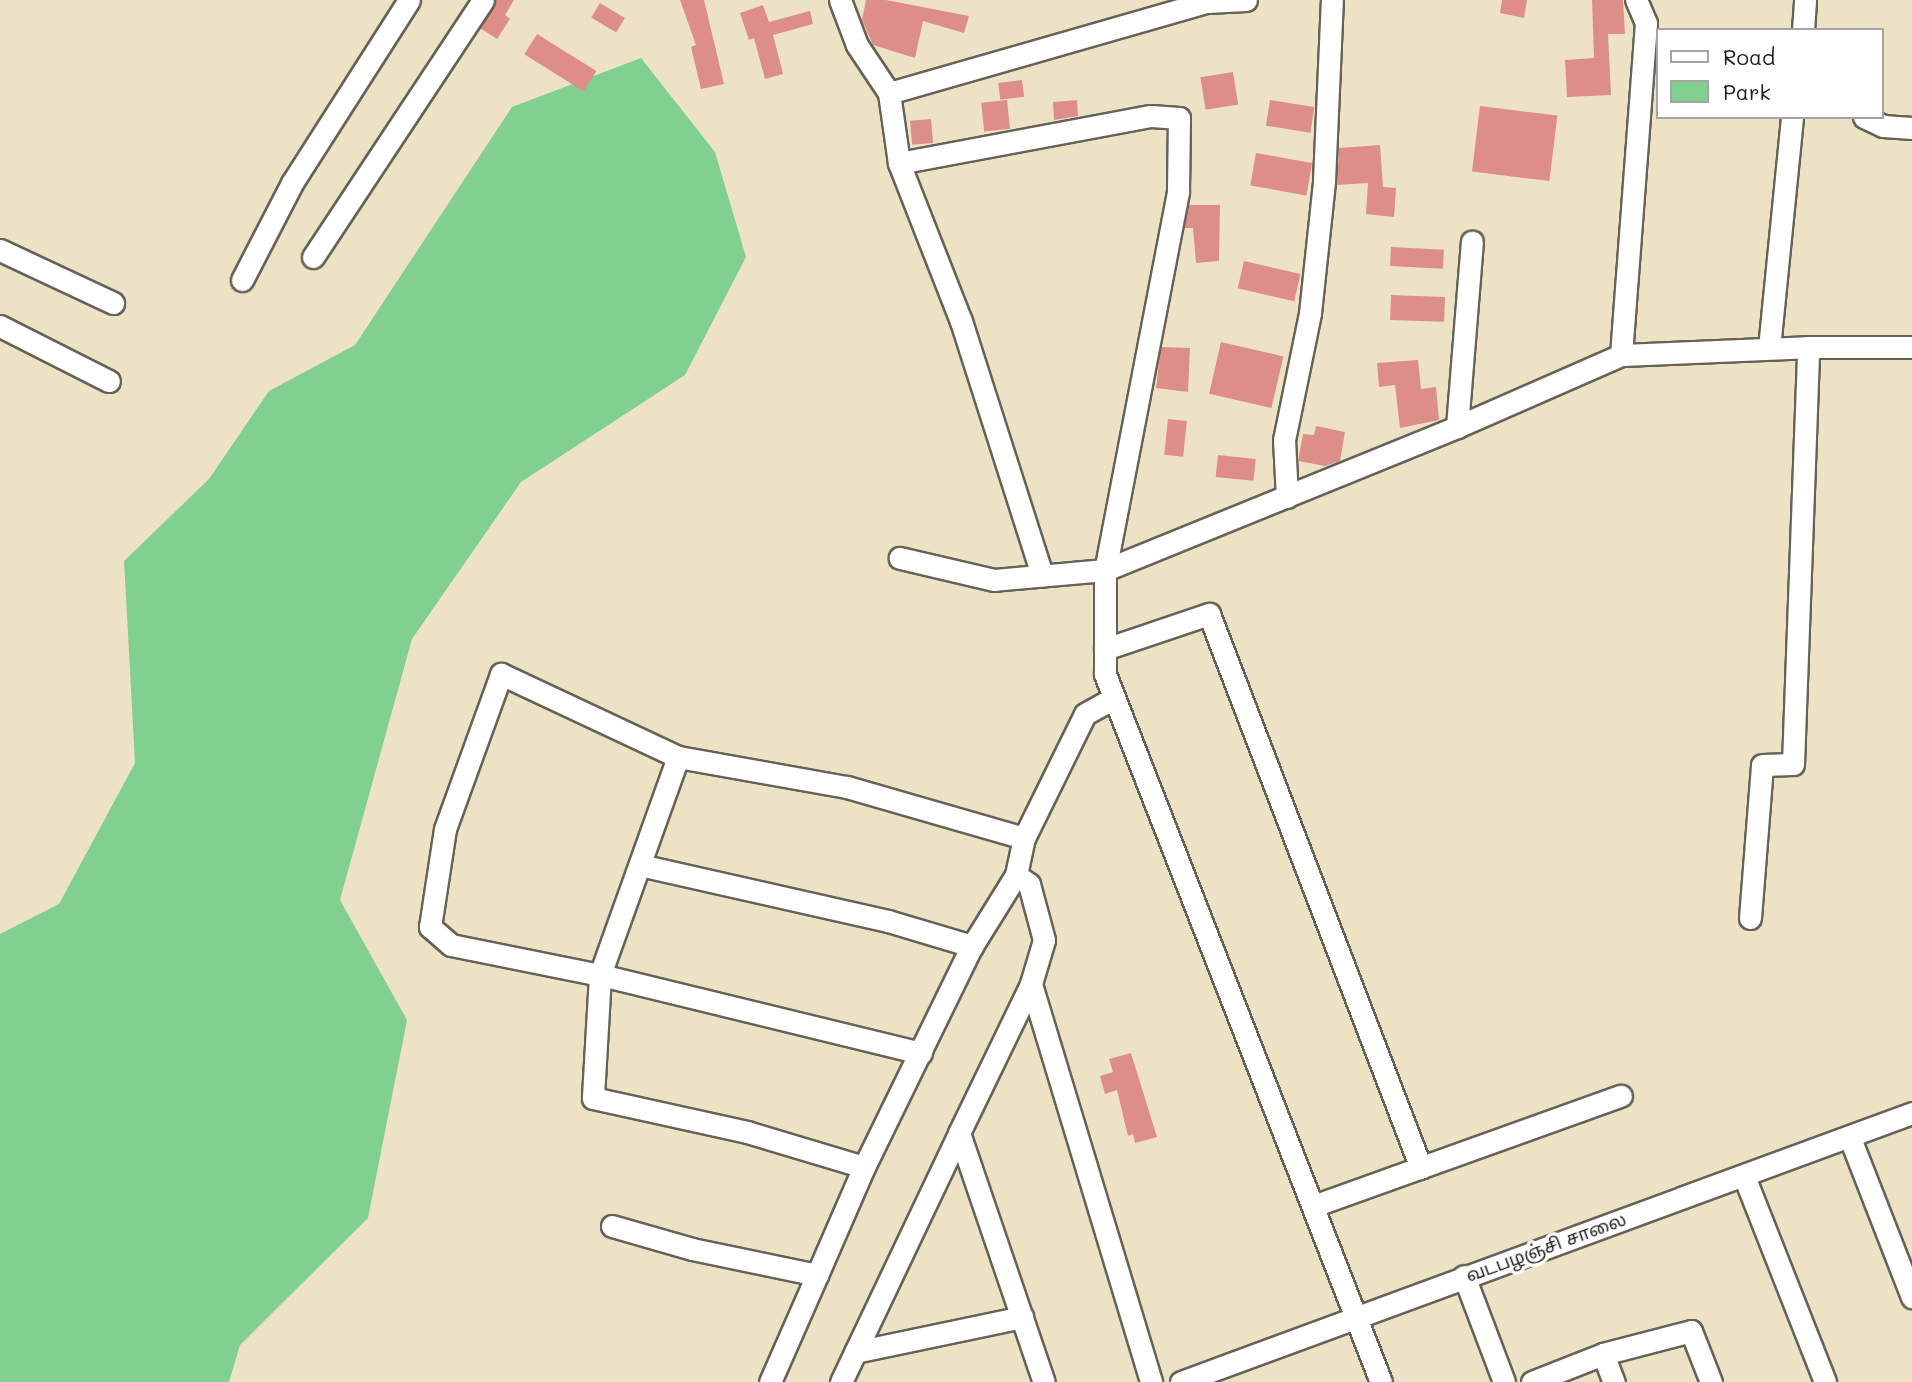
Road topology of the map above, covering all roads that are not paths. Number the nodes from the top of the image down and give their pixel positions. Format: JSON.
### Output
{"nodes":[{"id":1,"x":409,"y":0,"type":"edge"},
{"id":2,"x":483,"y":0,"type":"edge"},
{"id":3,"x":840,"y":0,"type":"edge"},
{"id":4,"x":1246,"y":0,"type":"edge"},
{"id":5,"x":1332,"y":0,"type":"edge"},
{"id":6,"x":1636,"y":0,"type":"edge"},
{"id":7,"x":1805,"y":0,"type":"edge"},
{"id":8,"x":1205,"y":1,"type":"edge"},
{"id":9,"x":1803,"y":28,"type":"edge"},
{"id":10,"x":1651,"y":71,"type":"edge"},
{"id":11,"x":889,"y":93,"type":"junction"},
{"id":12,"x":1792,"y":119,"type":"edge"},
{"id":13,"x":1868,"y":119,"type":"edge"},
{"id":14,"x":1912,"y":128,"type":"edge"},
{"id":15,"x":899,"y":163,"type":"junction"},
{"id":16,"x":1472,"y":242,"type":"dead end"},
{"id":17,"x":0,"y":250,"type":"edge"},
{"id":18,"x":313,"y":257,"type":"dead end"},
{"id":19,"x":242,"y":280,"type":"dead end"},
{"id":20,"x":113,"y":303,"type":"dead end"},
{"id":21,"x":0,"y":326,"type":"edge"},
{"id":22,"x":1808,"y":347,"type":"junction"},
{"id":23,"x":1912,"y":347,"type":"edge"},
{"id":24,"x":1769,"y":348,"type":"junction"},
{"id":25,"x":1621,"y":355,"type":"junction"},
{"id":26,"x":109,"y":381,"type":"dead end"},
{"id":27,"x":1457,"y":427,"type":"junction"},
{"id":28,"x":1287,"y":497,"type":"junction"},
{"id":29,"x":900,"y":558,"type":"dead end"},
{"id":30,"x":1105,"y":570,"type":"junction"},
{"id":31,"x":1042,"y":575,"type":"junction"},
{"id":32,"x":1105,"y":649,"type":"junction"},
{"id":33,"x":1114,"y":698,"type":"junction"},
{"id":34,"x":678,"y":757,"type":"junction"},
{"id":35,"x":1024,"y":838,"type":"junction"},
{"id":36,"x":640,"y":865,"type":"junction"},
{"id":37,"x":1016,"y":875,"type":"junction"},
{"id":38,"x":1750,"y":918,"type":"dead end"},
{"id":39,"x":972,"y":946,"type":"junction"},
{"id":40,"x":600,"y":975,"type":"junction"},
{"id":41,"x":1031,"y":984,"type":"junction"},
{"id":42,"x":921,"y":1053,"type":"junction"},
{"id":43,"x":1621,"y":1096,"type":"dead end"},
{"id":44,"x":1912,"y":1113,"type":"edge"},
{"id":45,"x":959,"y":1133,"type":"junction"},
{"id":46,"x":1850,"y":1138,"type":"junction"},
{"id":47,"x":864,"y":1167,"type":"junction"},
{"id":48,"x":1421,"y":1168,"type":"junction"},
{"id":49,"x":1744,"y":1176,"type":"junction"},
{"id":50,"x":1313,"y":1206,"type":"junction"},
{"id":51,"x":611,"y":1226,"type":"dead end"},
{"id":52,"x":817,"y":1275,"type":"junction"},
{"id":53,"x":1464,"y":1276,"type":"junction"},
{"id":54,"x":1912,"y":1297,"type":"edge"},
{"id":55,"x":1355,"y":1315,"type":"junction"},
{"id":56,"x":1022,"y":1317,"type":"junction"},
{"id":57,"x":855,"y":1352,"type":"junction"},
{"id":58,"x":1603,"y":1354,"type":"junction"},
{"id":59,"x":770,"y":1382,"type":"edge"},
{"id":60,"x":841,"y":1382,"type":"edge"},
{"id":61,"x":1044,"y":1382,"type":"edge"},
{"id":62,"x":1151,"y":1382,"type":"edge"},
{"id":63,"x":1181,"y":1382,"type":"edge"},
{"id":64,"x":1381,"y":1382,"type":"edge"},
{"id":65,"x":1504,"y":1382,"type":"edge"},
{"id":66,"x":1532,"y":1382,"type":"edge"},
{"id":67,"x":1614,"y":1382,"type":"edge"},
{"id":68,"x":1711,"y":1382,"type":"edge"},
{"id":69,"x":1825,"y":1382,"type":"edge"}],
"edges":[{"from":1,"to":19,"type":"street"},
{"from":2,"to":18,"type":"street"},
{"from":3,"to":11,"type":"street"},
{"from":4,"to":8,"type":"street"},
{"from":5,"to":28,"type":"street"},
{"from":6,"to":10,"type":"street"},
{"from":7,"to":9,"type":"street"},
{"from":8,"to":11,"type":"street"},
{"from":10,"to":25,"type":"street"},
{"from":11,"to":15,"type":"street"},
{"from":12,"to":24,"type":"street"},
{"from":13,"to":14,"type":"street"},
{"from":15,"to":30,"type":"street"},
{"from":15,"to":31,"type":"street"},
{"from":16,"to":27,"type":"street"},
{"from":17,"to":20,"type":"street"},
{"from":21,"to":26,"type":"street"},
{"from":22,"to":23,"type":"street"},
{"from":22,"to":24,"type":"street"},
{"from":22,"to":38,"type":"street"},
{"from":24,"to":25,"type":"street"},
{"from":25,"to":27,"type":"street"},
{"from":27,"to":28,"type":"street"},
{"from":28,"to":30,"type":"street"},
{"from":29,"to":31,"type":"street"},
{"from":30,"to":31,"type":"street"},
{"from":30,"to":32,"type":"street"},
{"from":32,"to":33,"type":"street"},
{"from":32,"to":48,"type":"street"},
{"from":33,"to":35,"type":"street"},
{"from":33,"to":50,"type":"street"},
{"from":34,"to":35,"type":"street"},
{"from":34,"to":36,"type":"street"},
{"from":34,"to":40,"type":"street"},
{"from":35,"to":37,"type":"street"},
{"from":36,"to":39,"type":"street"},
{"from":36,"to":40,"type":"street"},
{"from":37,"to":39,"type":"street"},
{"from":37,"to":41,"type":"street"},
{"from":39,"to":42,"type":"street"},
{"from":40,"to":42,"type":"street"},
{"from":40,"to":47,"type":"street"},
{"from":41,"to":45,"type":"street"},
{"from":41,"to":62,"type":"street"},
{"from":42,"to":47,"type":"street"},
{"from":43,"to":48,"type":"street"},
{"from":44,"to":46,"type":"street","name":"வடபழஞ்சி சாலை"},
{"from":45,"to":56,"type":"street"},
{"from":45,"to":57,"type":"street"},
{"from":46,"to":49,"type":"street","name":"வடபழஞ்சி சாலை"},
{"from":46,"to":54,"type":"street"},
{"from":47,"to":52,"type":"street"},
{"from":48,"to":50,"type":"street"},
{"from":49,"to":53,"type":"street","name":"வடபழஞ்சி சாலை"},
{"from":49,"to":69,"type":"street"},
{"from":50,"to":55,"type":"street"},
{"from":51,"to":52,"type":"street"},
{"from":52,"to":59,"type":"street"},
{"from":53,"to":55,"type":"street","name":"வடபழஞ்சி சாலை"},
{"from":53,"to":65,"type":"street"},
{"from":55,"to":63,"type":"street","name":"வடபழஞ்சி சாலை"},
{"from":55,"to":64,"type":"street"},
{"from":56,"to":57,"type":"street"},
{"from":56,"to":61,"type":"street"},
{"from":57,"to":60,"type":"street"},
{"from":58,"to":66,"type":"street"},
{"from":58,"to":67,"type":"street"},
{"from":58,"to":68,"type":"street"}]}
